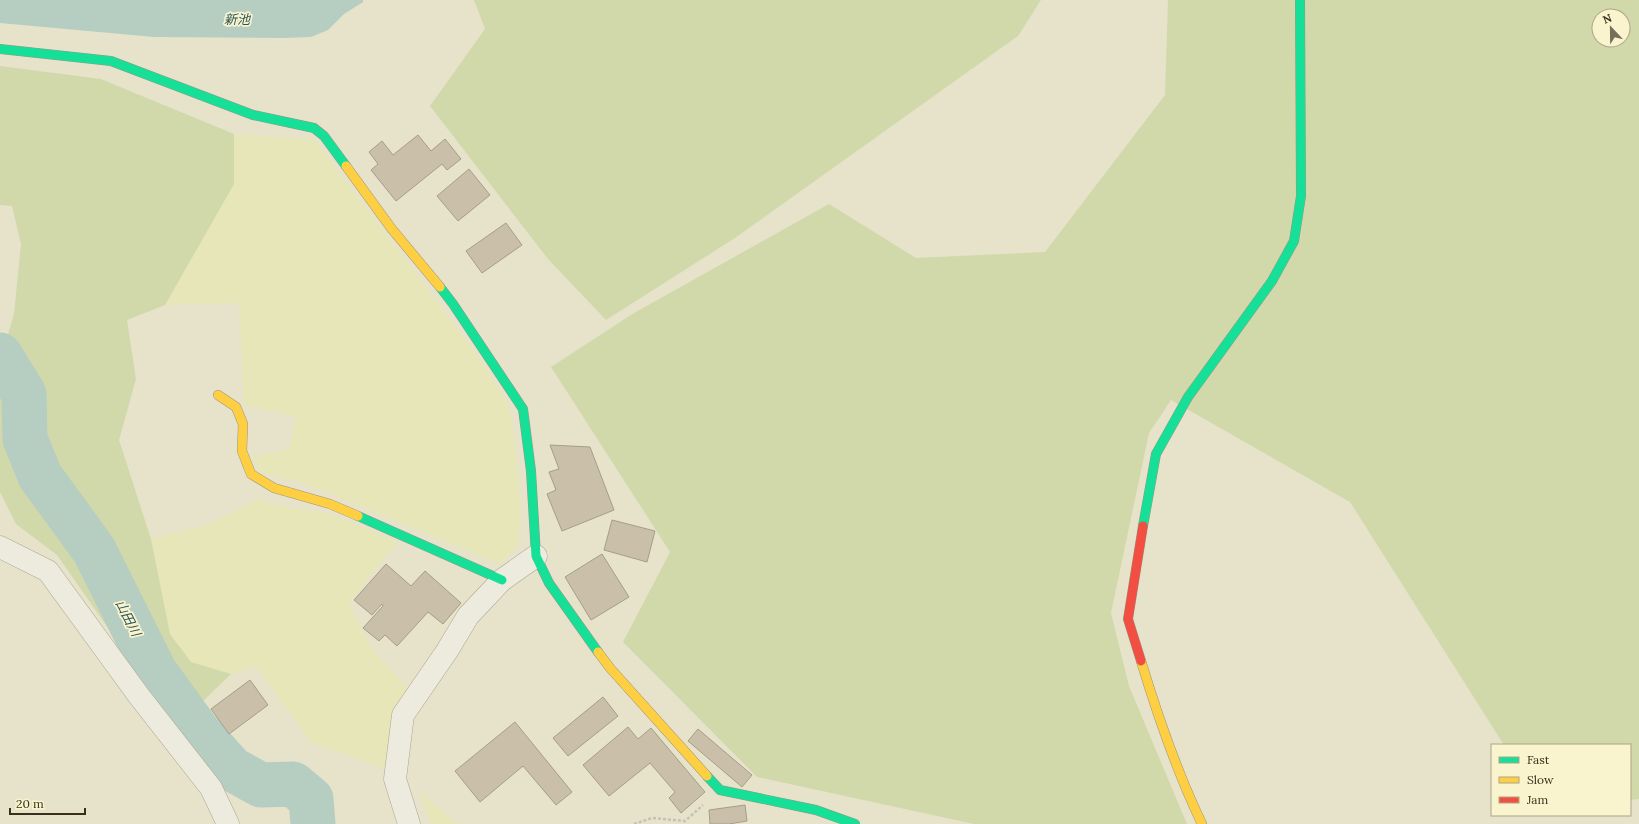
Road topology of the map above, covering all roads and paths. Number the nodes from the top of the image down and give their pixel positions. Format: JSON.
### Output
{"nodes":[{"id":1,"x":1300,"y":0,"type":"edge"},
{"id":2,"x":0,"y":49,"type":"edge"},
{"id":3,"x":218,"y":395,"type":"dead end"},
{"id":4,"x":0,"y":547,"type":"edge"},
{"id":5,"x":536,"y":556,"type":"junction"},
{"id":6,"x":502,"y":580,"type":"junction"},
{"id":7,"x":720,"y":790,"type":"junction"},
{"id":8,"x":228,"y":824,"type":"edge"},
{"id":9,"x":409,"y":824,"type":"edge"},
{"id":10,"x":634,"y":824,"type":"edge"},
{"id":11,"x":855,"y":824,"type":"edge"},
{"id":12,"x":1202,"y":824,"type":"edge"}],
"edges":[{"from":1,"to":12,"type":"street"},
{"from":2,"to":5,"type":"street"},
{"from":3,"to":6,"type":"street"},
{"from":4,"to":8,"type":"street"},
{"from":5,"to":6,"type":"street"},
{"from":5,"to":7,"type":"street"},
{"from":6,"to":9,"type":"street"},
{"from":7,"to":10,"type":"path"},
{"from":7,"to":11,"type":"street"}]}
